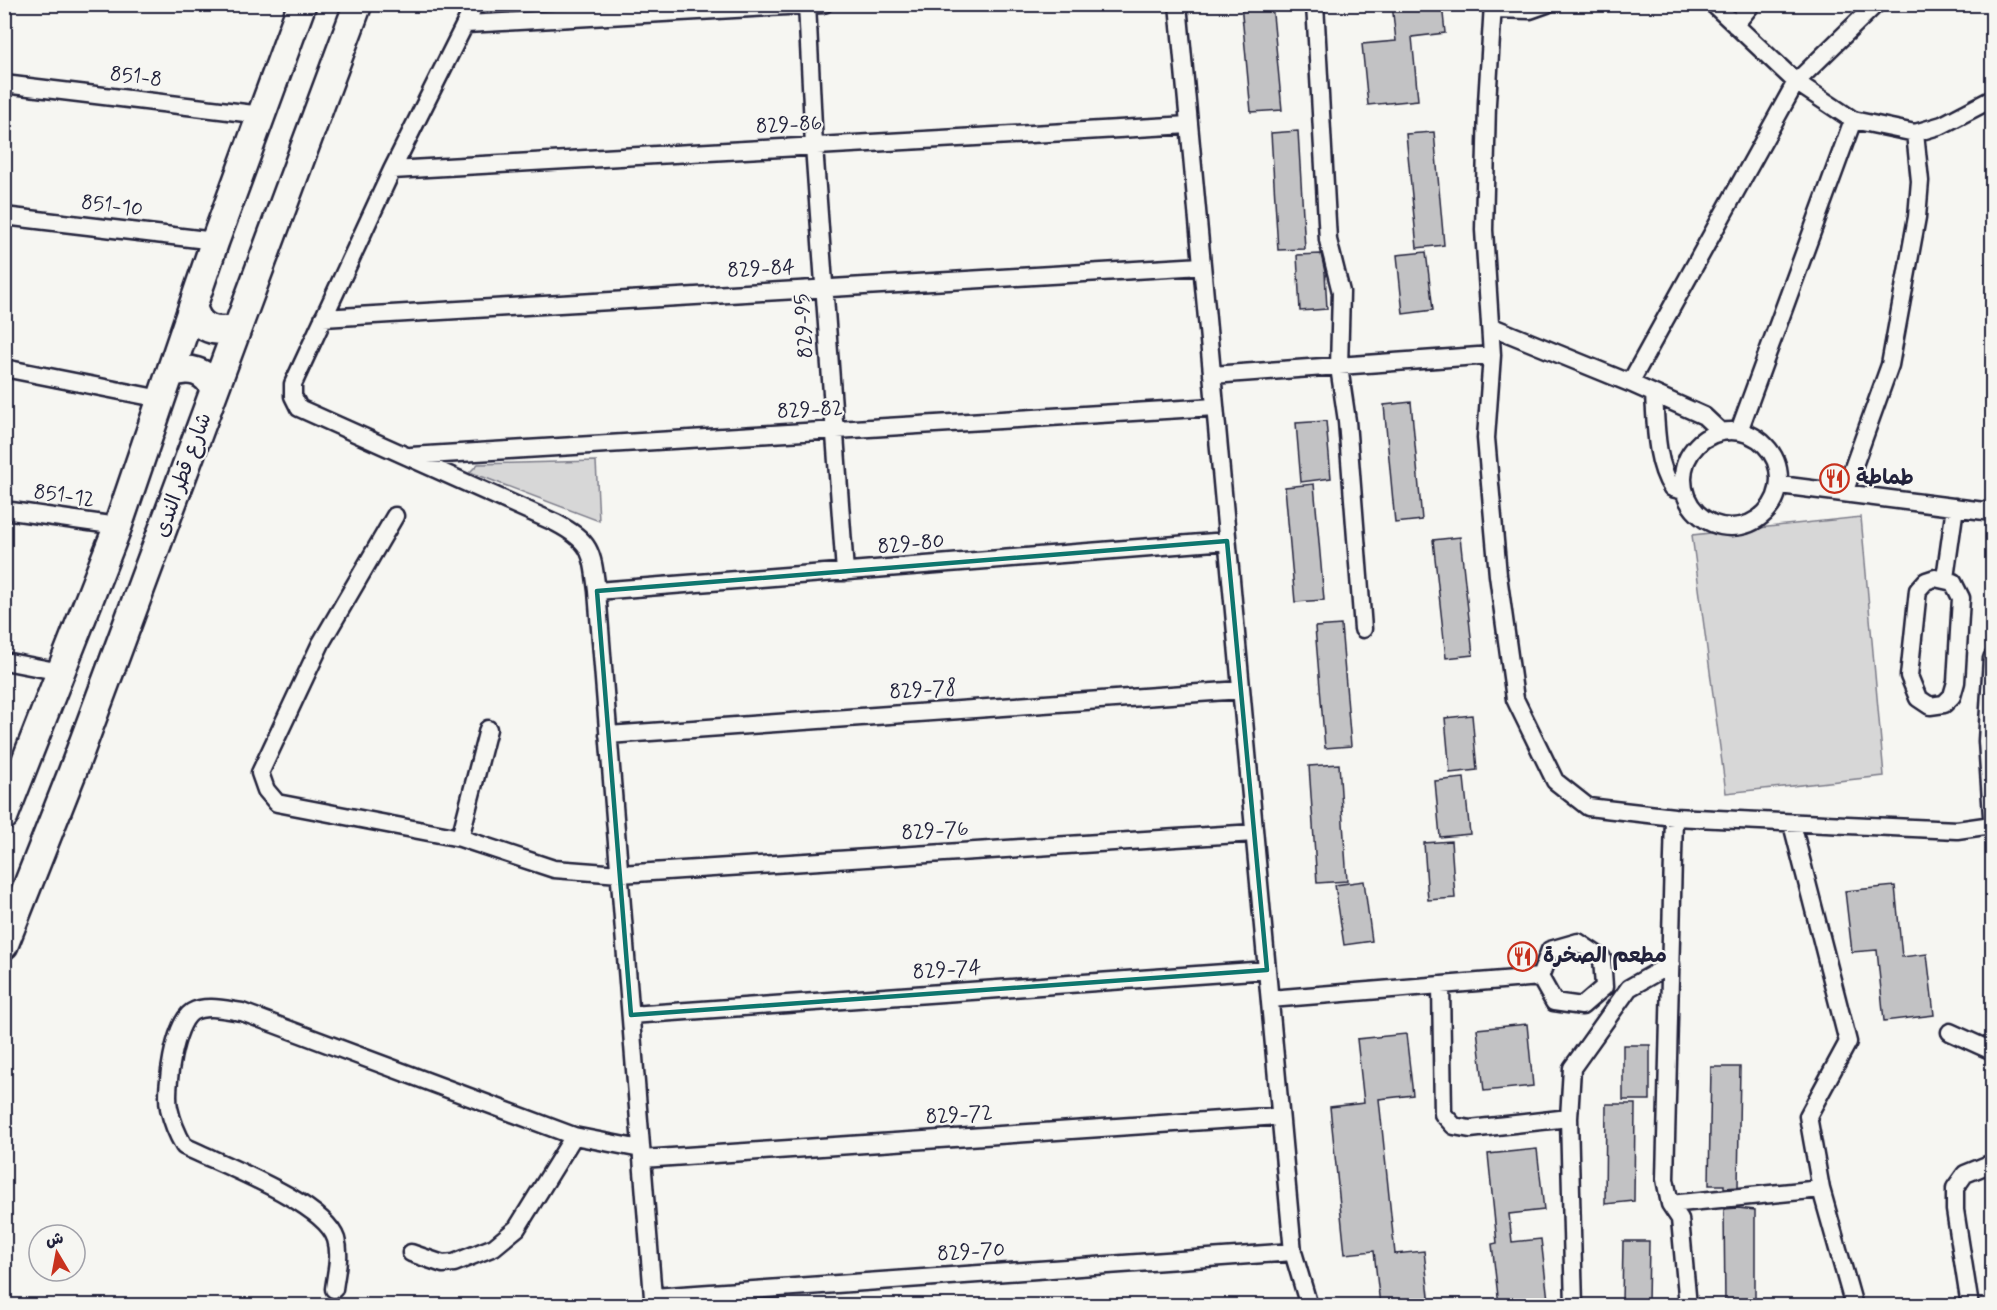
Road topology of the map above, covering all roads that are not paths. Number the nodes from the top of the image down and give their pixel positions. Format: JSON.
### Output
{"nodes":[{"id":1,"x":302,"y":4,"type":"edge"},
{"id":2,"x":358,"y":4,"type":"edge"},
{"id":3,"x":475,"y":4,"type":"edge"},
{"id":4,"x":1178,"y":4,"type":"edge"},
{"id":5,"x":1315,"y":4,"type":"edge"},
{"id":6,"x":1547,"y":4,"type":"edge"},
{"id":7,"x":1713,"y":4,"type":"edge"},
{"id":8,"x":1752,"y":4,"type":"edge"},
{"id":9,"x":1876,"y":4,"type":"edge"},
{"id":10,"x":813,"y":5,"type":"edge"},
{"id":11,"x":1493,"y":7,"type":"edge"},
{"id":12,"x":466,"y":24,"type":"junction"},
{"id":13,"x":1735,"y":25,"type":"junction"},
{"id":14,"x":1796,"y":82,"type":"junction"},
{"id":15,"x":4,"y":84,"type":"edge"},
{"id":16,"x":1992,"y":99,"type":"edge"},
{"id":17,"x":262,"y":115,"type":"junction"},
{"id":18,"x":1853,"y":120,"type":"junction"},
{"id":19,"x":1189,"y":125,"type":"junction"},
{"id":20,"x":1915,"y":133,"type":"junction"},
{"id":21,"x":814,"y":146,"type":"junction"},
{"id":22,"x":392,"y":170,"type":"junction"},
{"id":23,"x":4,"y":216,"type":"edge"},
{"id":24,"x":215,"y":241,"type":"junction"},
{"id":25,"x":1202,"y":266,"type":"junction"},
{"id":26,"x":824,"y":288,"type":"junction"},
{"id":27,"x":193,"y":307,"type":"junction"},
{"id":28,"x":323,"y":318,"type":"junction"},
{"id":29,"x":1490,"y":326,"type":"junction"},
{"id":30,"x":237,"y":328,"type":"junction"},
{"id":31,"x":1492,"y":356,"type":"junction"},
{"id":32,"x":1339,"y":367,"type":"junction"},
{"id":33,"x":4,"y":368,"type":"edge"},
{"id":34,"x":170,"y":374,"type":"junction"},
{"id":35,"x":1212,"y":375,"type":"junction"},
{"id":36,"x":1630,"y":383,"type":"junction"},
{"id":37,"x":214,"y":390,"type":"junction"},
{"id":38,"x":1653,"y":394,"type":"junction"},
{"id":39,"x":161,"y":399,"type":"junction"},
{"id":40,"x":1215,"y":407,"type":"junction"},
{"id":41,"x":834,"y":431,"type":"junction"},
{"id":42,"x":1740,"y":431,"type":"junction"},
{"id":43,"x":1721,"y":432,"type":"junction"},
{"id":44,"x":406,"y":456,"type":"junction"},
{"id":45,"x":1780,"y":485,"type":"junction"},
{"id":46,"x":1684,"y":491,"type":"junction"},
{"id":47,"x":1844,"y":493,"type":"junction"},
{"id":48,"x":1955,"y":507,"type":"junction"},
{"id":49,"x":4,"y":510,"type":"edge"},
{"id":50,"x":1992,"y":512,"type":"edge"},
{"id":51,"x":395,"y":516,"type":"dead end"},
{"id":52,"x":118,"y":526,"type":"junction"},
{"id":53,"x":1227,"y":541,"type":"junction"},
{"id":54,"x":845,"y":572,"type":"junction"},
{"id":55,"x":1945,"y":578,"type":"junction"},
{"id":56,"x":597,"y":591,"type":"junction"},
{"id":57,"x":1363,"y":629,"type":"dead end"},
{"id":58,"x":1992,"y":658,"type":"edge"},
{"id":59,"x":4,"y":661,"type":"edge"},
{"id":60,"x":61,"y":672,"type":"junction"},
{"id":61,"x":1241,"y":690,"type":"junction"},
{"id":62,"x":488,"y":729,"type":"dead end"},
{"id":63,"x":608,"y":735,"type":"junction"},
{"id":64,"x":4,"y":816,"type":"edge"},
{"id":65,"x":1992,"y":816,"type":"edge"},
{"id":66,"x":1674,"y":817,"type":"junction"},
{"id":67,"x":1792,"y":824,"type":"junction"},
{"id":68,"x":1992,"y":825,"type":"edge"},
{"id":69,"x":1254,"y":833,"type":"junction"},
{"id":70,"x":460,"y":838,"type":"junction"},
{"id":71,"x":620,"y":874,"type":"junction"},
{"id":72,"x":4,"y":945,"type":"edge"},
{"id":73,"x":1671,"y":964,"type":"junction"},
{"id":74,"x":1267,"y":970,"type":"junction"},
{"id":75,"x":1540,"y":977,"type":"dead end"},
{"id":76,"x":1441,"y":985,"type":"junction"},
{"id":77,"x":1270,"y":999,"type":"junction"},
{"id":78,"x":631,"y":1015,"type":"junction"},
{"id":79,"x":1950,"y":1032,"type":"dead end"},
{"id":80,"x":1992,"y":1051,"type":"edge"},
{"id":81,"x":1280,"y":1116,"type":"junction"},
{"id":82,"x":1569,"y":1118,"type":"junction"},
{"id":83,"x":574,"y":1136,"type":"junction"},
{"id":84,"x":641,"y":1154,"type":"junction"},
{"id":85,"x":1992,"y":1163,"type":"edge"},
{"id":86,"x":1821,"y":1189,"type":"junction"},
{"id":87,"x":1671,"y":1204,"type":"junction"},
{"id":88,"x":1293,"y":1252,"type":"junction"},
{"id":89,"x":411,"y":1253,"type":"dead end"},
{"id":90,"x":334,"y":1289,"type":"dead end"},
{"id":91,"x":1309,"y":1305,"type":"edge"},
{"id":92,"x":1574,"y":1305,"type":"edge"},
{"id":93,"x":1688,"y":1305,"type":"edge"},
{"id":94,"x":1854,"y":1305,"type":"edge"},
{"id":95,"x":1970,"y":1305,"type":"edge"}],
"edges":[{"from":1,"to":17,"type":"main road","name":"شارع قطر الندى"},
{"from":2,"to":30,"type":"main road","name":"شارع قطر الندى"},
{"from":3,"to":12,"type":"street"},
{"from":4,"to":19,"type":"street"},
{"from":5,"to":32,"type":"street"},
{"from":6,"to":11,"type":"street"},
{"from":7,"to":13,"type":"street"},
{"from":8,"to":13,"type":"street"},
{"from":9,"to":14,"type":"street"},
{"from":10,"to":12,"type":"street"},
{"from":10,"to":21,"type":"street","name":"829-95"},
{"from":11,"to":29,"type":"street"},
{"from":12,"to":22,"type":"street"},
{"from":13,"to":14,"type":"street"},
{"from":14,"to":18,"type":"street"},
{"from":14,"to":36,"type":"street"},
{"from":15,"to":17,"type":"street","name":"851-8"},
{"from":16,"to":20,"type":"street"},
{"from":17,"to":24,"type":"main road","name":"شارع قطر الندى"},
{"from":18,"to":20,"type":"street"},
{"from":18,"to":42,"type":"street"},
{"from":19,"to":21,"type":"street","name":"829-86"},
{"from":19,"to":25,"type":"street"},
{"from":20,"to":47,"type":"street"},
{"from":21,"to":22,"type":"street","name":"829-86"},
{"from":21,"to":26,"type":"street","name":"829-95"},
{"from":22,"to":28,"type":"street"},
{"from":23,"to":24,"type":"street","name":"851-10"},
{"from":24,"to":27,"type":"main road","name":"شارع قطر الندى"},
{"from":25,"to":26,"type":"street","name":"829-84"},
{"from":25,"to":35,"type":"street"},
{"from":26,"to":28,"type":"street","name":"829-84"},
{"from":26,"to":41,"type":"street","name":"829-95"},
{"from":27,"to":30,"type":"main road"},
{"from":27,"to":34,"type":"main road","name":"شارع قطر الندى"},
{"from":28,"to":44,"type":"street"},
{"from":29,"to":31,"type":"street"},
{"from":29,"to":36,"type":"street"},
{"from":30,"to":37,"type":"main road","name":"شارع قطر الندى"},
{"from":31,"to":32,"type":"street"},
{"from":31,"to":66,"type":"street"},
{"from":32,"to":35,"type":"street"},
{"from":32,"to":57,"type":"street"},
{"from":33,"to":39,"type":"street"},
{"from":34,"to":37,"type":"main road"},
{"from":34,"to":39,"type":"main road","name":"شارع قطر الندى"},
{"from":35,"to":40,"type":"street"},
{"from":36,"to":38,"type":"street"},
{"from":37,"to":72,"type":"main road","name":"شارع قطر الندى"},
{"from":38,"to":43,"type":"street"},
{"from":38,"to":46,"type":"street"},
{"from":39,"to":52,"type":"main road","name":"شارع قطر الندى"},
{"from":40,"to":41,"type":"street","name":"829-82"},
{"from":40,"to":53,"type":"street"},
{"from":41,"to":44,"type":"street","name":"829-82"},
{"from":41,"to":54,"type":"street","name":"829-95"},
{"from":42,"to":43,"type":"street"},
{"from":42,"to":45,"type":"street"},
{"from":43,"to":46,"type":"street"},
{"from":44,"to":56,"type":"street"},
{"from":45,"to":46,"type":"street"},
{"from":45,"to":47,"type":"street"},
{"from":47,"to":48,"type":"street"},
{"from":48,"to":50,"type":"street"},
{"from":48,"to":55,"type":"street"},
{"from":49,"to":52,"type":"street","name":"851-12"},
{"from":51,"to":70,"type":"street","name":"829-76"},
{"from":52,"to":60,"type":"main road","name":"شارع قطر الندى"},
{"from":53,"to":54,"type":"street","name":"829-80"},
{"from":53,"to":61,"type":"street"},
{"from":54,"to":56,"type":"street","name":"829-80"},
{"from":55,"to":55,"type":"street"},
{"from":56,"to":63,"type":"street"},
{"from":58,"to":65,"type":"street"},
{"from":59,"to":60,"type":"street"},
{"from":60,"to":64,"type":"main road","name":"شارع قطر الندى"},
{"from":61,"to":63,"type":"street","name":"829-78"},
{"from":61,"to":69,"type":"street"},
{"from":62,"to":70,"type":"street"},
{"from":63,"to":71,"type":"street"},
{"from":66,"to":67,"type":"street"},
{"from":66,"to":73,"type":"street"},
{"from":67,"to":68,"type":"street"},
{"from":67,"to":86,"type":"street"},
{"from":69,"to":71,"type":"street","name":"829-76"},
{"from":69,"to":74,"type":"street"},
{"from":70,"to":71,"type":"street","name":"829-76"},
{"from":71,"to":78,"type":"street"},
{"from":73,"to":82,"type":"street"},
{"from":73,"to":87,"type":"street"},
{"from":74,"to":77,"type":"street"},
{"from":74,"to":78,"type":"street","name":"829-74"},
{"from":75,"to":76,"type":"street"},
{"from":76,"to":77,"type":"street"},
{"from":76,"to":82,"type":"street"},
{"from":77,"to":81,"type":"street"},
{"from":78,"to":84,"type":"street"},
{"from":79,"to":80,"type":"street"},
{"from":81,"to":84,"type":"street","name":"829-72"},
{"from":81,"to":88,"type":"street"},
{"from":82,"to":92,"type":"street"},
{"from":83,"to":84,"type":"street","name":"829-72"},
{"from":83,"to":89,"type":"street"},
{"from":83,"to":90,"type":"street","name":"829-72"},
{"from":84,"to":88,"type":"street","name":"829-70"},
{"from":85,"to":95,"type":"street"},
{"from":86,"to":87,"type":"street"},
{"from":86,"to":94,"type":"street"},
{"from":87,"to":93,"type":"street"},
{"from":88,"to":91,"type":"street"}]}
